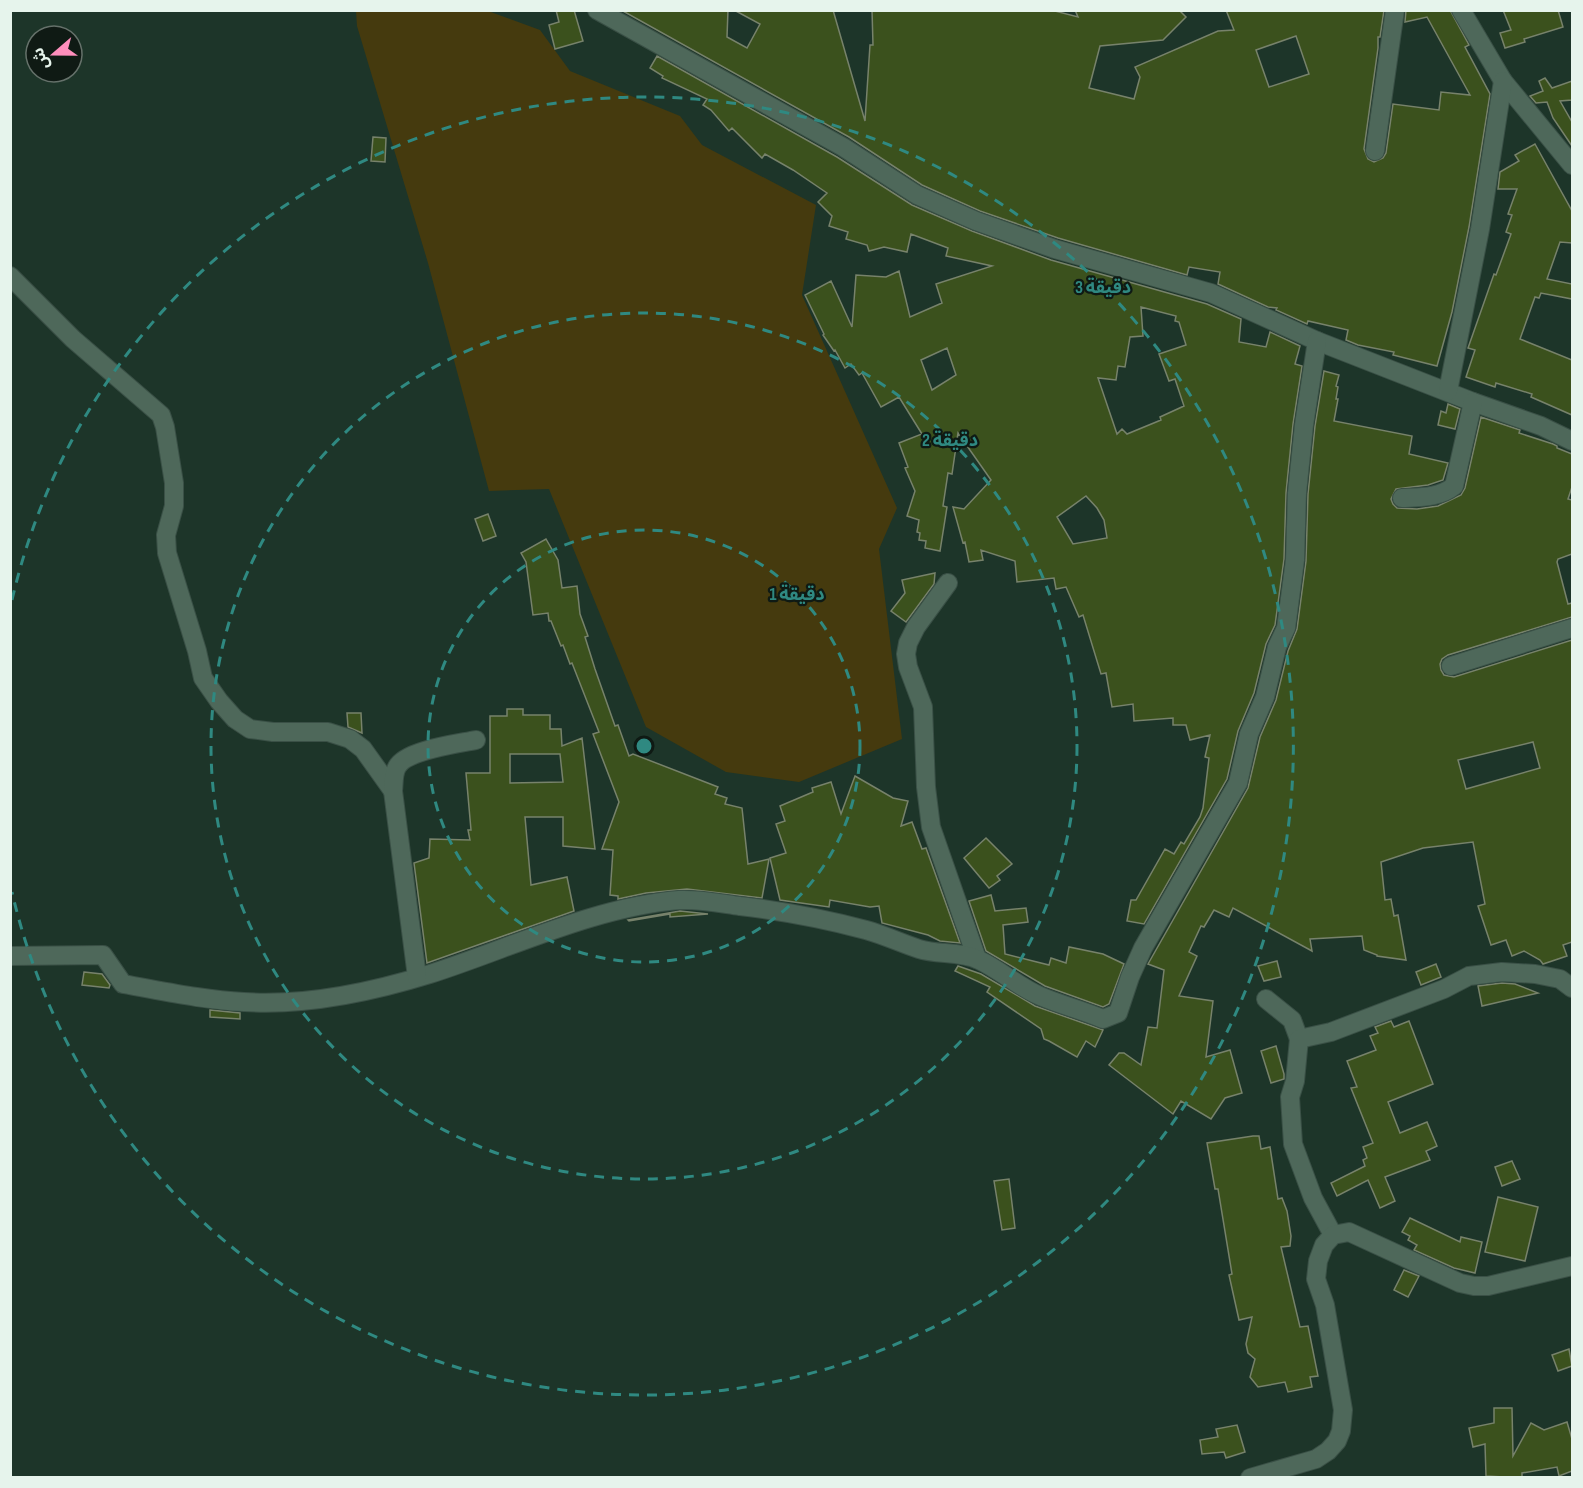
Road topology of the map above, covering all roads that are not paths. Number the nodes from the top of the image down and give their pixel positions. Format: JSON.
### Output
{"nodes":[{"id":1,"x":597,"y":10,"type":"edge"},
{"id":2,"x":1395,"y":10,"type":"edge"},
{"id":3,"x":1461,"y":10,"type":"edge"},
{"id":4,"x":1503,"y":81,"type":"junction"},
{"id":5,"x":1375,"y":151,"type":"dead end"},
{"id":6,"x":1572,"y":165,"type":"edge"},
{"id":7,"x":10,"y":276,"type":"edge"},
{"id":8,"x":1317,"y":341,"type":"junction"},
{"id":9,"x":1449,"y":391,"type":"junction"},
{"id":10,"x":1473,"y":402,"type":"junction"},
{"id":11,"x":1572,"y":441,"type":"edge"},
{"id":12,"x":1402,"y":498,"type":"dead end"},
{"id":13,"x":948,"y":583,"type":"dead end"},
{"id":14,"x":1572,"y":628,"type":"edge"},
{"id":15,"x":1451,"y":666,"type":"dead end"},
{"id":16,"x":476,"y":740,"type":"dead end"},
{"id":17,"x":393,"y":791,"type":"junction"},
{"id":18,"x":10,"y":956,"type":"edge"},
{"id":19,"x":977,"y":959,"type":"junction"},
{"id":20,"x":417,"y":977,"type":"junction"},
{"id":21,"x":1572,"y":988,"type":"edge"},
{"id":22,"x":1266,"y":999,"type":"dead end"},
{"id":23,"x":1299,"y":1039,"type":"junction"},
{"id":24,"x":1333,"y":1235,"type":"junction"},
{"id":25,"x":1572,"y":1266,"type":"edge"},
{"id":26,"x":1250,"y":1478,"type":"edge"}],
"edges":[{"from":1,"to":8,"type":"street"},
{"from":2,"to":5,"type":"street"},
{"from":3,"to":4,"type":"street"},
{"from":4,"to":6,"type":"street"},
{"from":4,"to":9,"type":"street"},
{"from":7,"to":17,"type":"street"},
{"from":8,"to":9,"type":"street"},
{"from":8,"to":19,"type":"street"},
{"from":9,"to":10,"type":"street"},
{"from":10,"to":11,"type":"street"},
{"from":10,"to":12,"type":"street"},
{"from":13,"to":19,"type":"street"},
{"from":14,"to":15,"type":"street"},
{"from":16,"to":17,"type":"street"},
{"from":17,"to":20,"type":"street"},
{"from":18,"to":20,"type":"street"},
{"from":19,"to":20,"type":"street"},
{"from":21,"to":23,"type":"street"},
{"from":22,"to":23,"type":"street"},
{"from":23,"to":24,"type":"street"},
{"from":24,"to":25,"type":"street"},
{"from":24,"to":26,"type":"street"}]}
